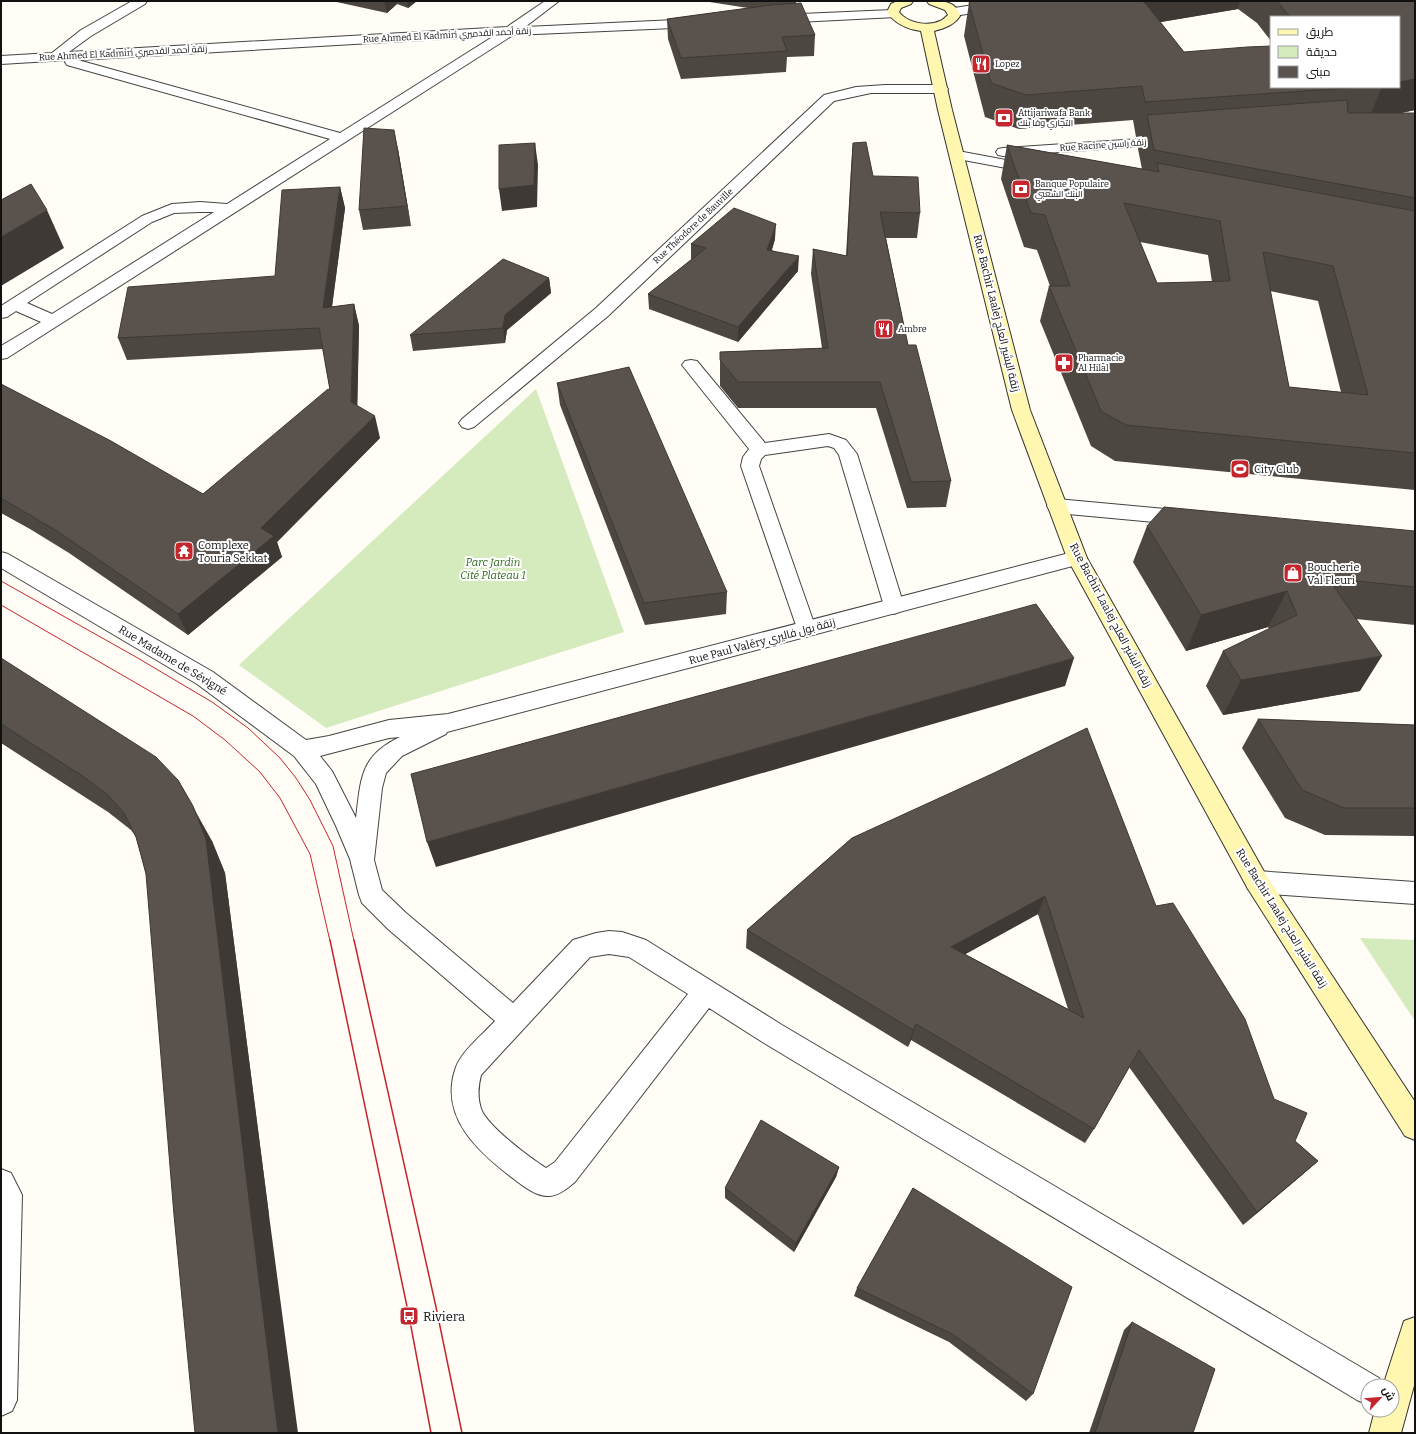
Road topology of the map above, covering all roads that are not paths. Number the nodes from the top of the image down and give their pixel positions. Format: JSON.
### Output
{"nodes":[{"id":1,"x":141,"y":1,"type":"edge"},
{"id":2,"x":553,"y":1,"type":"edge"},
{"id":3,"x":908,"y":1,"type":"edge"},
{"id":4,"x":933,"y":1,"type":"edge"},
{"id":5,"x":1024,"y":1,"type":"edge"},
{"id":6,"x":954,"y":12,"type":"junction"},
{"id":7,"x":892,"y":14,"type":"junction"},
{"id":8,"x":765,"y":20,"type":"edge"},
{"id":9,"x":709,"y":22,"type":"edge"},
{"id":10,"x":927,"y":27,"type":"junction"},
{"id":11,"x":510,"y":31,"type":"junction"},
{"id":12,"x":55,"y":57,"type":"junction"},
{"id":13,"x":1,"y":60,"type":"edge"},
{"id":14,"x":941,"y":89,"type":"junction"},
{"id":15,"x":342,"y":138,"type":"junction"},
{"id":16,"x":1184,"y":140,"type":"edge"},
{"id":17,"x":1114,"y":144,"type":"junction"},
{"id":18,"x":958,"y":155,"type":"junction"},
{"id":19,"x":1102,"y":159,"type":"dead end"},
{"id":20,"x":1047,"y":172,"type":"edge"},
{"id":21,"x":230,"y":209,"type":"junction"},
{"id":22,"x":15,"y":304,"type":"junction"},
{"id":23,"x":1,"y":313,"type":"edge"},
{"id":24,"x":53,"y":321,"type":"junction"},
{"id":25,"x":1,"y":354,"type":"edge"},
{"id":26,"x":691,"y":365,"type":"dead end"},
{"id":27,"x":468,"y":423,"type":"dead end"},
{"id":28,"x":760,"y":450,"type":"junction"},
{"id":29,"x":1056,"y":506,"type":"junction"},
{"id":30,"x":1205,"y":520,"type":"edge"},
{"id":31,"x":1077,"y":558,"type":"junction"},
{"id":32,"x":1,"y":559,"type":"edge"},
{"id":33,"x":894,"y":606,"type":"junction"},
{"id":34,"x":806,"y":629,"type":"junction"},
{"id":35,"x":448,"y":723,"type":"junction"},
{"id":36,"x":302,"y":750,"type":"junction"},
{"id":37,"x":362,"y":859,"type":"junction"},
{"id":38,"x":1257,"y":882,"type":"junction"},
{"id":39,"x":1415,"y":893,"type":"edge"},
{"id":40,"x":705,"y":992,"type":"junction"},
{"id":41,"x":514,"y":1021,"type":"junction"},
{"id":42,"x":1415,"y":1126,"type":"edge"},
{"id":43,"x":1,"y":1183,"type":"edge"},
{"id":44,"x":1415,"y":1332,"type":"edge"},
{"id":45,"x":1397,"y":1378,"type":"edge"},
{"id":46,"x":1360,"y":1386,"type":"edge"},
{"id":47,"x":1,"y":1400,"type":"edge"},
{"id":48,"x":1386,"y":1418,"type":"edge"},
{"id":49,"x":1385,"y":1433,"type":"edge"}],
"edges":[{"from":1,"to":12,"type":"street"},
{"from":2,"to":11,"type":"street"},
{"from":3,"to":7,"type":"street"},
{"from":4,"to":6,"type":"street"},
{"from":5,"to":6,"type":"street"},
{"from":6,"to":10,"type":"street"},
{"from":7,"to":8,"type":"street"},
{"from":7,"to":10,"type":"street"},
{"from":9,"to":11,"type":"street","name":"Rue Ahmed El Kadmiri زنقة أحمد القدميري"},
{"from":10,"to":14,"type":"street","name":"Rue Bachir Laalej زنقة البشير العلج"},
{"from":11,"to":12,"type":"street","name":"Rue Ahmed El Kadmiri زنقة أحمد القدميري"},
{"from":11,"to":15,"type":"street"},
{"from":12,"to":13,"type":"street","name":"Rue Ahmed El Kadmiri زنقة أحمد القدميري"},
{"from":12,"to":15,"type":"street"},
{"from":14,"to":18,"type":"street","name":"Rue Bachir Laalej زنقة البشير العلج"},
{"from":14,"to":27,"type":"street","name":"Rue Théodore de Bauville"},
{"from":15,"to":21,"type":"street"},
{"from":16,"to":17,"type":"street","name":"Rue Racine زنقة راسين"},
{"from":17,"to":18,"type":"street","name":"Rue Racine زنقة راسين"},
{"from":17,"to":19,"type":"street"},
{"from":18,"to":20,"type":"street"},
{"from":18,"to":29,"type":"street","name":"Rue Bachir Laalej زنقة البشير العلج"},
{"from":21,"to":22,"type":"street"},
{"from":21,"to":24,"type":"street"},
{"from":22,"to":23,"type":"street"},
{"from":22,"to":24,"type":"street"},
{"from":24,"to":25,"type":"street"},
{"from":26,"to":28,"type":"street"},
{"from":28,"to":33,"type":"street"},
{"from":28,"to":34,"type":"street"},
{"from":29,"to":30,"type":"street"},
{"from":29,"to":31,"type":"street","name":"Rue Bachir Laalej زنقة البشير العلج"},
{"from":31,"to":33,"type":"street","name":"Rue Paul Valéry زنقة بول فاليري"},
{"from":31,"to":38,"type":"street","name":"Rue Bachir Laalej زنقة البشير العلج"},
{"from":32,"to":36,"type":"street","name":"Rue Madame de Sévigné"},
{"from":33,"to":34,"type":"street","name":"Rue Paul Valéry زنقة بول فاليري"},
{"from":34,"to":35,"type":"street","name":"Rue Paul Valéry زنقة بول فاليري"},
{"from":35,"to":36,"type":"street","name":"Rue Paul Valéry زنقة بول فاليري"},
{"from":35,"to":37,"type":"street","name":"Rue Paul Valéry زنقة بول فاليري"},
{"from":36,"to":37,"type":"street","name":"Rue Madame de Sévigné"},
{"from":37,"to":41,"type":"street","name":"Rue Madame de Sévigné"},
{"from":38,"to":39,"type":"street"},
{"from":38,"to":42,"type":"street","name":"Rue Bachir Laalej زنقة البشير العلج"},
{"from":40,"to":41,"type":"street"},
{"from":40,"to":41,"type":"street"},
{"from":40,"to":46,"type":"street"},
{"from":43,"to":47,"type":"street"},
{"from":44,"to":45,"type":"street"},
{"from":48,"to":49,"type":"street"}]}
